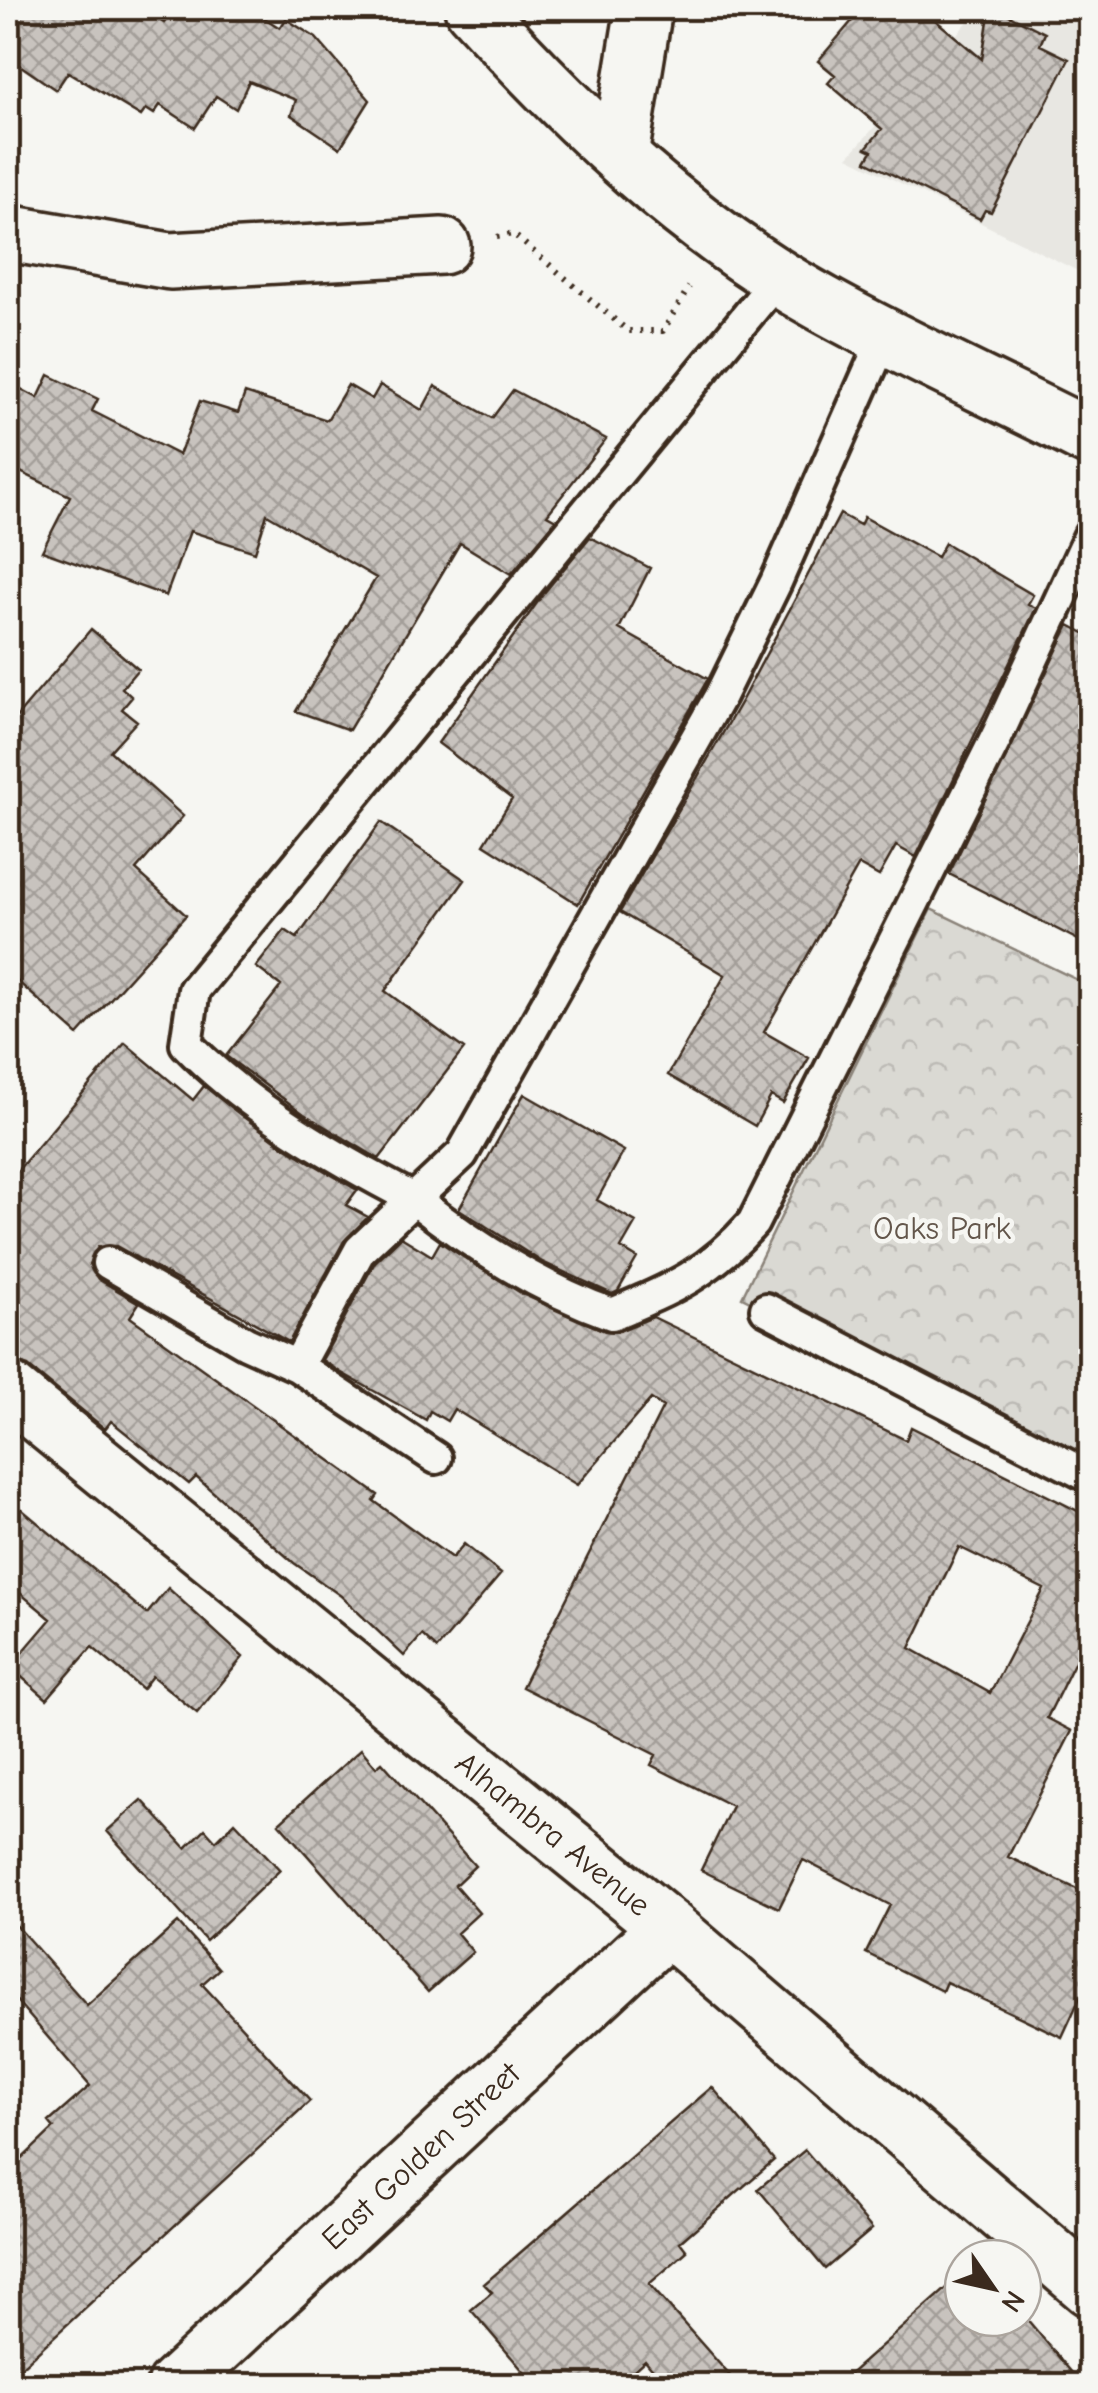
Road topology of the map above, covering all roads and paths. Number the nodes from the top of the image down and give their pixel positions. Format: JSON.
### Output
{"nodes":[{"id":1,"x":473,"y":8,"type":"edge"},
{"id":2,"x":644,"y":8,"type":"edge"},
{"id":3,"x":620,"y":155,"type":"junction"},
{"id":4,"x":8,"y":233,"type":"edge"},
{"id":5,"x":718,"y":237,"type":"junction"},
{"id":6,"x":442,"y":246,"type":"joint"},
{"id":7,"x":780,"y":276,"type":"junction"},
{"id":8,"x":885,"y":335,"type":"junction"},
{"id":9,"x":1085,"y":422,"type":"edge"},
{"id":10,"x":1090,"y":535,"type":"edge"},
{"id":11,"x":414,"y":1199,"type":"junction"},
{"id":12,"x":108,"y":1264,"type":"dead end"},
{"id":13,"x":766,"y":1309,"type":"dead end"},
{"id":14,"x":296,"y":1366,"type":"junction"},
{"id":15,"x":8,"y":1390,"type":"edge"},
{"id":16,"x":436,"y":1458,"type":"dead end"},
{"id":17,"x":1090,"y":1476,"type":"edge"},
{"id":18,"x":668,"y":1927,"type":"junction"},
{"id":19,"x":1090,"y":2288,"type":"edge"},
{"id":20,"x":175,"y":2386,"type":"edge"}],
"edges":[{"from":1,"to":3,"type":"street"},
{"from":2,"to":3,"type":"street"},
{"from":3,"to":5,"type":"street"},
{"from":4,"to":6,"type":"street"},
{"from":5,"to":6,"type":"path"},
{"from":5,"to":7,"type":"street"},
{"from":7,"to":8,"type":"street"},
{"from":7,"to":11,"type":"lane"},
{"from":8,"to":9,"type":"street"},
{"from":8,"to":11,"type":"lane"},
{"from":10,"to":11,"type":"lane"},
{"from":11,"to":14,"type":"lane"},
{"from":12,"to":14,"type":"lane"},
{"from":13,"to":17,"type":"lane"},
{"from":14,"to":16,"type":"lane"},
{"from":15,"to":18,"type":"street","name":"Alhambra Avenue"},
{"from":18,"to":19,"type":"street","name":"Alhambra Avenue"},
{"from":18,"to":20,"type":"street","name":"East Golden Street"}]}
